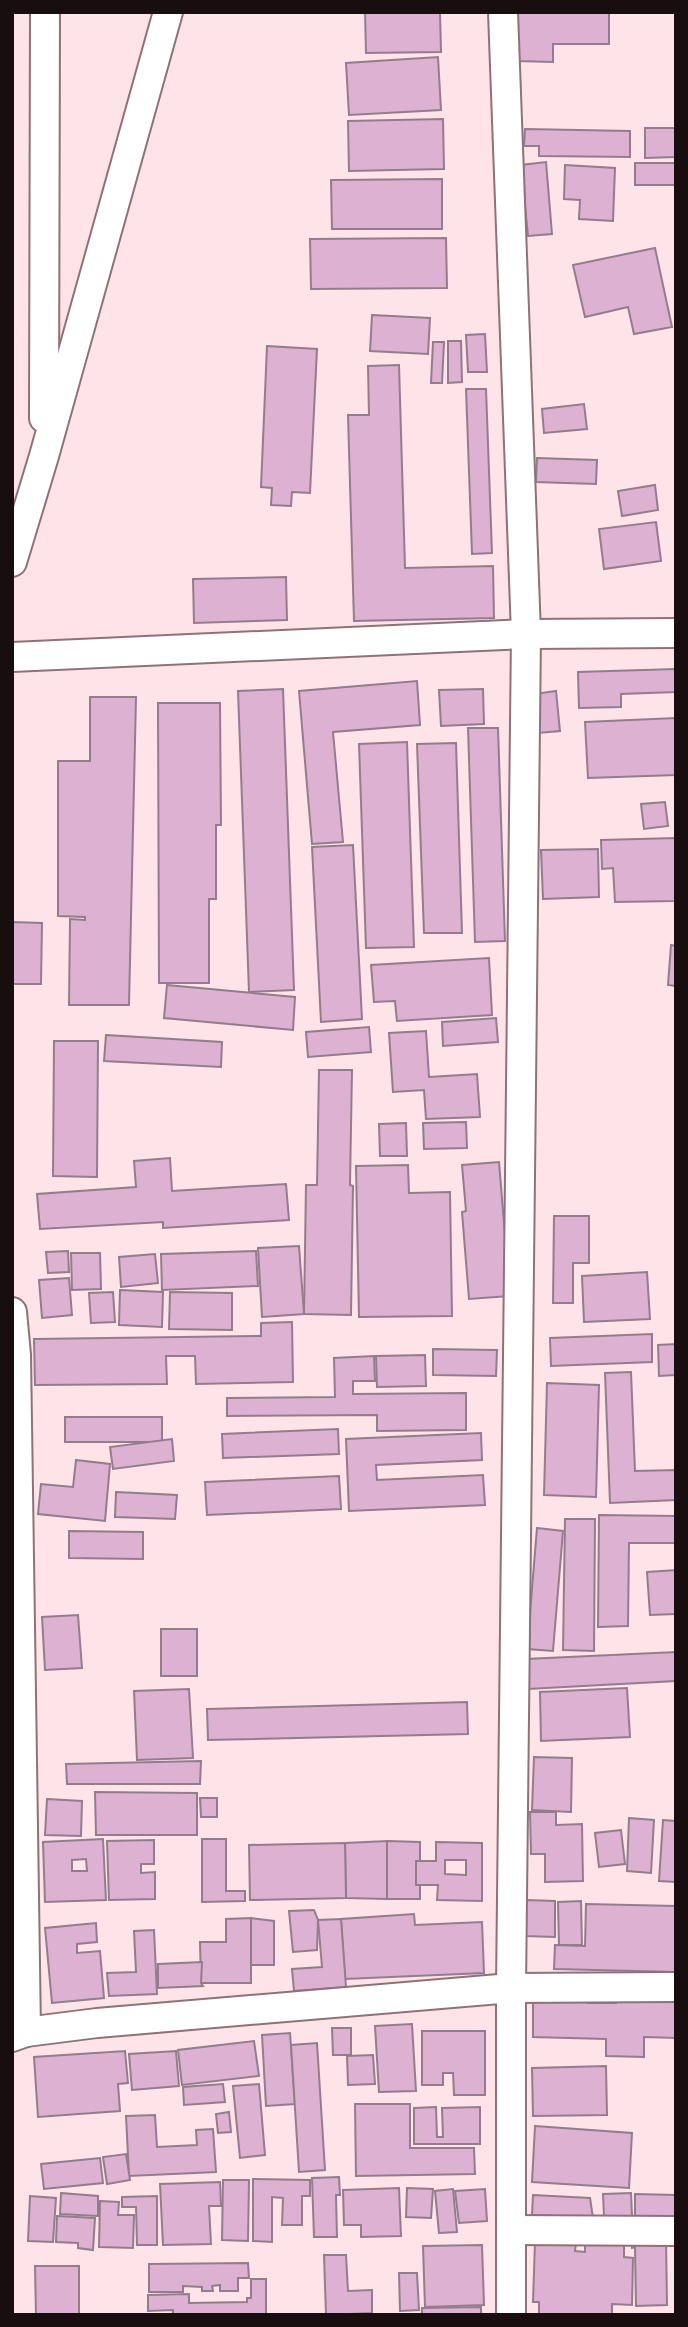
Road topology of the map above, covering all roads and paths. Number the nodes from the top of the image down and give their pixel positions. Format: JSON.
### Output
{"nodes":[{"id":1,"x":44,"y":12,"type":"edge"},
{"id":2,"x":168,"y":12,"type":"edge"},
{"id":3,"x":503,"y":12,"type":"edge"},
{"id":4,"x":44,"y":456,"type":"junction"},
{"id":5,"x":12,"y":562,"type":"edge"},
{"id":6,"x":676,"y":633,"type":"edge"},
{"id":7,"x":526,"y":634,"type":"junction"},
{"id":8,"x":12,"y":657,"type":"edge"},
{"id":9,"x":12,"y":1312,"type":"edge"},
{"id":10,"x":676,"y":1987,"type":"edge"},
{"id":11,"x":511,"y":1988,"type":"junction"},
{"id":12,"x":19,"y":2035,"type":"edge"},
{"id":13,"x":511,"y":2230,"type":"junction"},
{"id":14,"x":676,"y":2231,"type":"edge"},
{"id":15,"x":511,"y":2315,"type":"edge"}],
"edges":[{"from":1,"to":4,"type":"street"},
{"from":2,"to":4,"type":"street"},
{"from":3,"to":7,"type":"street"},
{"from":4,"to":5,"type":"street"},
{"from":6,"to":7,"type":"street"},
{"from":7,"to":8,"type":"street"},
{"from":7,"to":11,"type":"street"},
{"from":9,"to":12,"type":"street"},
{"from":10,"to":11,"type":"street"},
{"from":11,"to":12,"type":"street"},
{"from":11,"to":13,"type":"street"},
{"from":13,"to":14,"type":"street"},
{"from":13,"to":15,"type":"street"}]}
